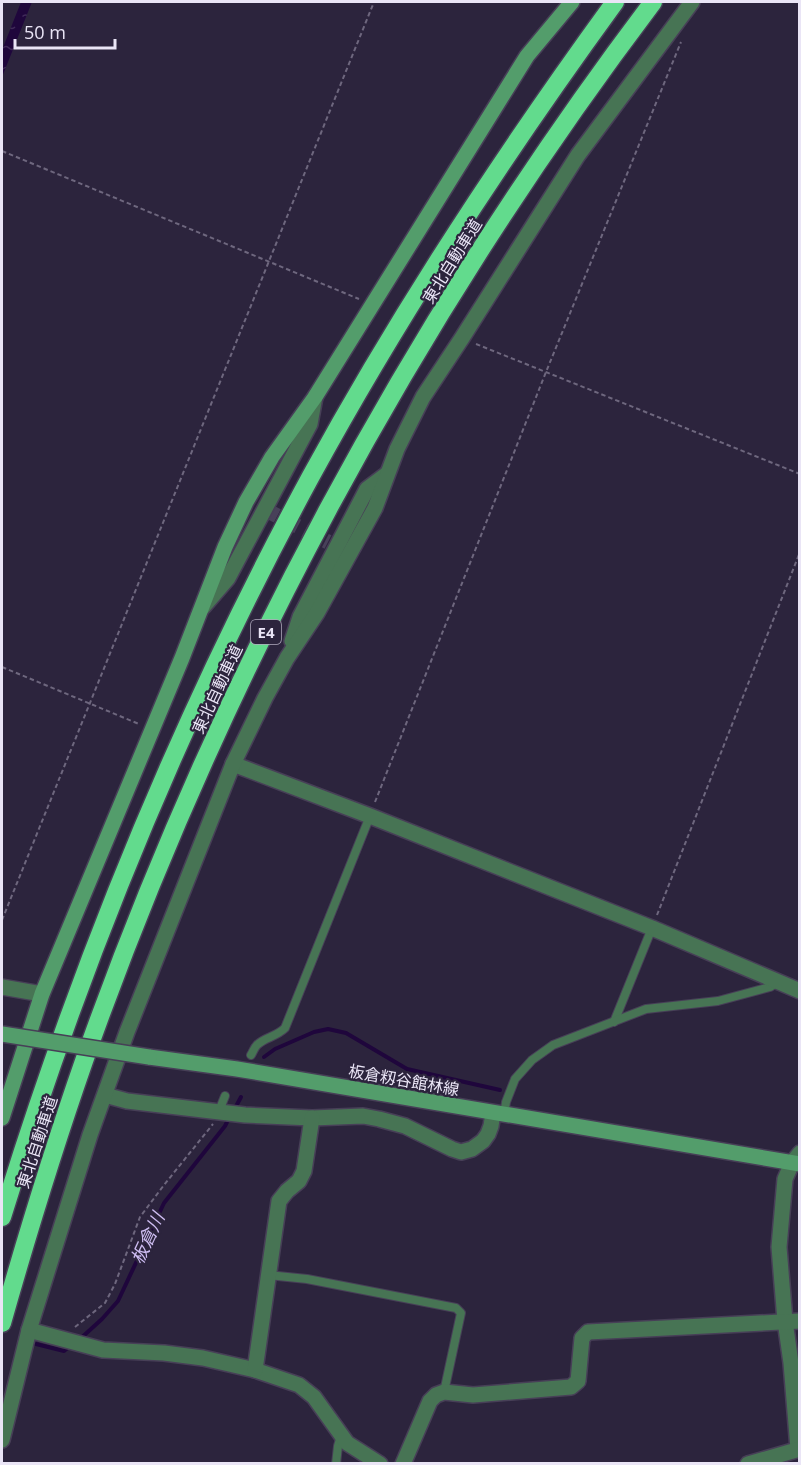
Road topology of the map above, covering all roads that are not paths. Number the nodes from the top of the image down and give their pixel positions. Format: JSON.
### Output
{"nodes":[{"id":1,"x":572,"y":2,"type":"edge"},
{"id":2,"x":615,"y":2,"type":"edge"},
{"id":3,"x":653,"y":2,"type":"edge"},
{"id":4,"x":692,"y":2,"type":"edge"},
{"id":5,"x":387,"y":474,"type":"junction"},
{"id":6,"x":287,"y":658,"type":"junction"},
{"id":7,"x":233,"y":764,"type":"junction"},
{"id":8,"x":370,"y":816,"type":"junction"},
{"id":9,"x":652,"y":928,"type":"junction"},
{"id":10,"x":778,"y":982,"type":"junction"},
{"id":11,"x":2,"y":987,"type":"edge"},
{"id":12,"x":800,"y":991,"type":"edge"},
{"id":13,"x":42,"y":994,"type":"junction"},
{"id":14,"x":614,"y":1022,"type":"junction"},
{"id":15,"x":2,"y":1034,"type":"edge"},
{"id":16,"x":251,"y":1055,"type":"dead end"},
{"id":17,"x":105,"y":1095,"type":"junction"},
{"id":18,"x":225,"y":1096,"type":"dead end"},
{"id":19,"x":219,"y":1111,"type":"junction"},
{"id":20,"x":498,"y":1114,"type":"junction"},
{"id":21,"x":2,"y":1118,"type":"edge"},
{"id":22,"x":312,"y":1118,"type":"junction"},
{"id":23,"x":797,"y":1160,"type":"edge"},
{"id":24,"x":2,"y":1217,"type":"edge"},
{"id":25,"x":268,"y":1275,"type":"junction"},
{"id":26,"x":792,"y":1321,"type":"edge"},
{"id":27,"x":2,"y":1323,"type":"edge"},
{"id":28,"x":29,"y":1330,"type":"junction"},
{"id":29,"x":255,"y":1370,"type":"junction"},
{"id":30,"x":444,"y":1392,"type":"junction"},
{"id":31,"x":341,"y":1434,"type":"junction"},
{"id":32,"x":2,"y":1440,"type":"edge"},
{"id":33,"x":799,"y":1449,"type":"edge"},
{"id":34,"x":336,"y":1464,"type":"edge"},
{"id":35,"x":380,"y":1464,"type":"edge"},
{"id":36,"x":403,"y":1464,"type":"edge"},
{"id":37,"x":748,"y":1464,"type":"edge"}],
"edges":[{"from":1,"to":13,"type":"street"},
{"from":2,"to":24,"type":"highway","name":"東北自動車道","number":"E4"},
{"from":3,"to":27,"type":"highway","name":"東北自動車道","number":"E4"},
{"from":4,"to":5,"type":"street"},
{"from":5,"to":6,"type":"street"},
{"from":5,"to":6,"type":"street"},
{"from":6,"to":7,"type":"street"},
{"from":7,"to":8,"type":"street"},
{"from":7,"to":17,"type":"street"},
{"from":8,"to":9,"type":"street"},
{"from":8,"to":16,"type":"lane"},
{"from":9,"to":10,"type":"street"},
{"from":9,"to":14,"type":"lane"},
{"from":10,"to":12,"type":"street"},
{"from":10,"to":14,"type":"lane"},
{"from":11,"to":13,"type":"street"},
{"from":13,"to":21,"type":"street"},
{"from":14,"to":20,"type":"lane"},
{"from":15,"to":20,"type":"street","name":"板倉籾谷館林線","bridge":true},
{"from":17,"to":19,"type":"street"},
{"from":17,"to":28,"type":"street"},
{"from":18,"to":19,"type":"lane"},
{"from":19,"to":22,"type":"street"},
{"from":20,"to":22,"type":"street"},
{"from":20,"to":23,"type":"street","name":"板倉籾谷館林線"},
{"from":22,"to":25,"type":"street"},
{"from":23,"to":26,"type":"street"},
{"from":25,"to":29,"type":"street"},
{"from":25,"to":30,"type":"lane"},
{"from":26,"to":30,"type":"street"},
{"from":26,"to":33,"type":"street"},
{"from":28,"to":29,"type":"street"},
{"from":28,"to":32,"type":"street"},
{"from":29,"to":31,"type":"street"},
{"from":30,"to":36,"type":"street"},
{"from":31,"to":34,"type":"lane"},
{"from":31,"to":35,"type":"street"},
{"from":33,"to":37,"type":"street"}]}
